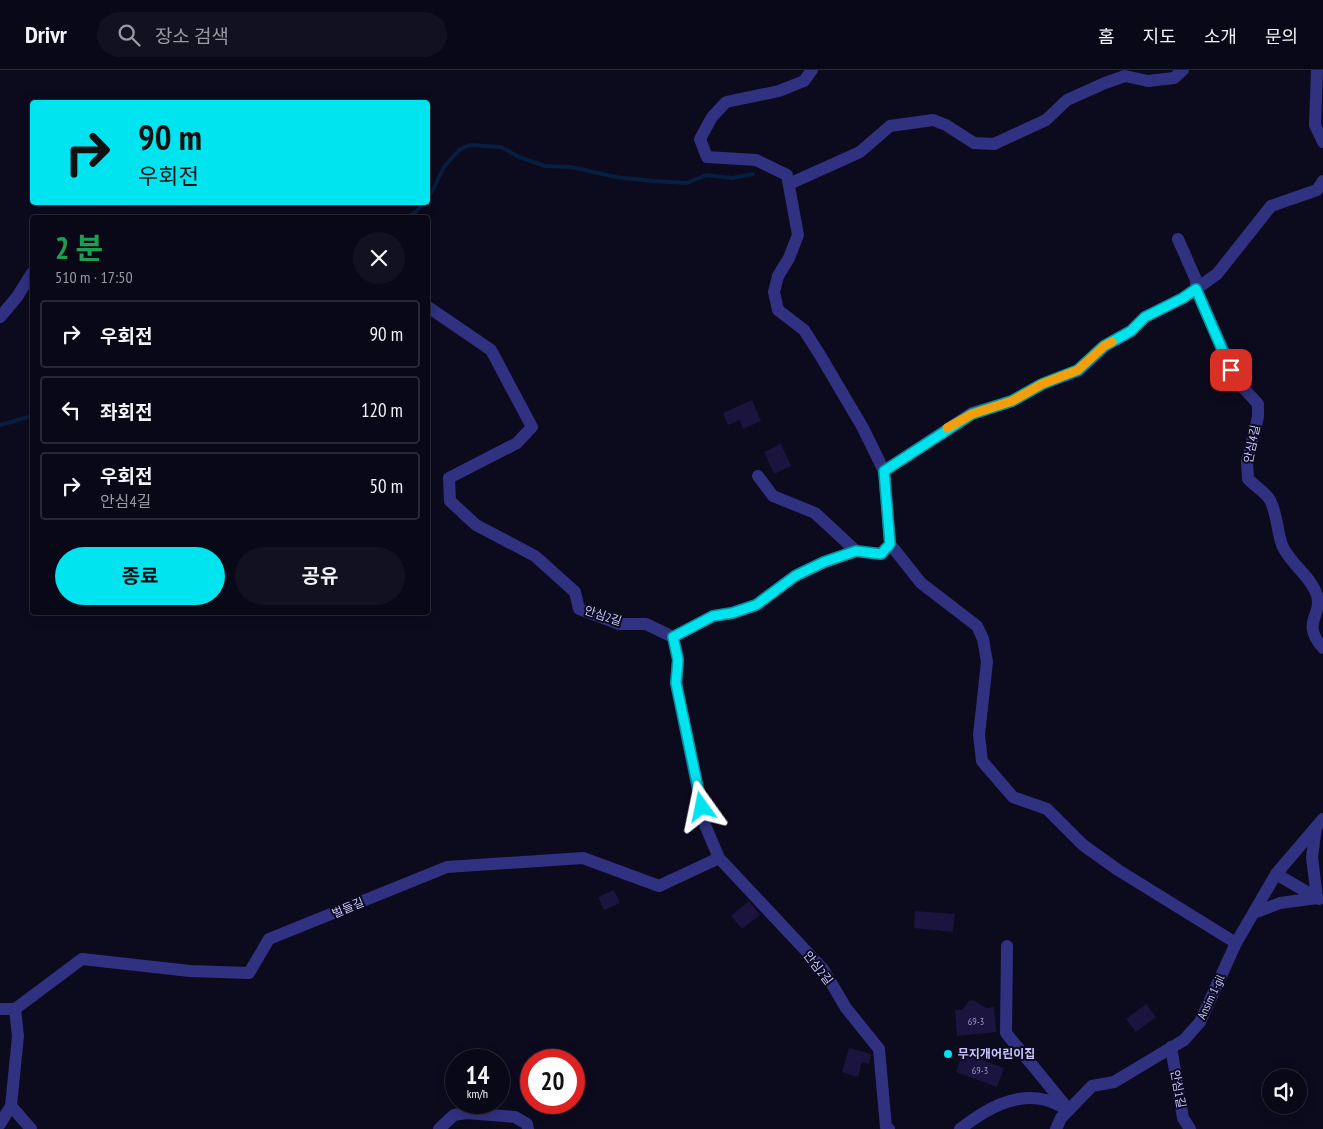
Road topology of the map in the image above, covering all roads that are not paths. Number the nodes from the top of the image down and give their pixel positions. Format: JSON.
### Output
{"nodes":[{"id":1,"x":812,"y":70,"type":"edge"},
{"id":2,"x":1183,"y":70,"type":"edge"},
{"id":3,"x":1317,"y":70,"type":"edge"},
{"id":4,"x":1323,"y":142,"type":"edge"},
{"id":5,"x":1323,"y":181,"type":"edge"},
{"id":6,"x":789,"y":184,"type":"junction"},
{"id":7,"x":1178,"y":239,"type":"dead end"},
{"id":8,"x":30,"y":276,"type":"edge"},
{"id":9,"x":1196,"y":289,"type":"junction"},
{"id":10,"x":430,"y":308,"type":"edge"},
{"id":11,"x":0,"y":317,"type":"edge"},
{"id":12,"x":884,"y":471,"type":"junction"},
{"id":13,"x":758,"y":476,"type":"dead end"},
{"id":14,"x":890,"y":544,"type":"junction"},
{"id":15,"x":856,"y":551,"type":"junction"},
{"id":16,"x":673,"y":637,"type":"junction"},
{"id":17,"x":1323,"y":648,"type":"edge"},
{"id":18,"x":1319,"y":822,"type":"edge"},
{"id":19,"x":719,"y":858,"type":"junction"},
{"id":20,"x":1276,"y":874,"type":"junction"},
{"id":21,"x":1320,"y":900,"type":"edge"},
{"id":22,"x":1254,"y":913,"type":"junction"},
{"id":23,"x":1236,"y":944,"type":"junction"},
{"id":24,"x":1007,"y":946,"type":"dead end"},
{"id":25,"x":0,"y":1009,"type":"edge"},
{"id":26,"x":15,"y":1009,"type":"junction"},
{"id":27,"x":1171,"y":1047,"type":"junction"},
{"id":28,"x":11,"y":1106,"type":"junction"},
{"id":29,"x":1069,"y":1110,"type":"junction"},
{"id":30,"x":0,"y":1124,"type":"edge"},
{"id":31,"x":31,"y":1129,"type":"edge"},
{"id":32,"x":439,"y":1129,"type":"edge"},
{"id":33,"x":528,"y":1129,"type":"edge"},
{"id":34,"x":889,"y":1129,"type":"edge"},
{"id":35,"x":960,"y":1129,"type":"edge"},
{"id":36,"x":1056,"y":1129,"type":"edge"},
{"id":37,"x":1190,"y":1129,"type":"edge"}],
"edges":[{"from":1,"to":6,"type":"street"},
{"from":2,"to":6,"type":"street"},
{"from":3,"to":4,"type":"street"},
{"from":5,"to":9,"type":"street"},
{"from":6,"to":12,"type":"street"},
{"from":7,"to":9,"type":"street"},
{"from":8,"to":11,"type":"street"},
{"from":9,"to":12,"type":"street"},
{"from":9,"to":17,"type":"street","name":"안심4길"},
{"from":10,"to":16,"type":"street","name":"안심2길"},
{"from":12,"to":14,"type":"street"},
{"from":13,"to":15,"type":"street"},
{"from":14,"to":15,"type":"street"},
{"from":14,"to":23,"type":"street"},
{"from":15,"to":16,"type":"street"},
{"from":16,"to":19,"type":"street","name":"안심2길"},
{"from":18,"to":20,"type":"street","name":"Ansim 1-gil"},
{"from":18,"to":21,"type":"street"},
{"from":19,"to":26,"type":"street","name":"벌들길"},
{"from":19,"to":34,"type":"street","name":"안심2길"},
{"from":20,"to":21,"type":"street"},
{"from":20,"to":22,"type":"street","name":"Ansim 1-gil"},
{"from":21,"to":22,"type":"street"},
{"from":22,"to":23,"type":"street","name":"Ansim 1-gil"},
{"from":23,"to":27,"type":"street","name":"Ansim 1-gil"},
{"from":24,"to":29,"type":"street"},
{"from":25,"to":26,"type":"street"},
{"from":26,"to":28,"type":"street"},
{"from":27,"to":29,"type":"street","name":"Ansim 1-gil"},
{"from":27,"to":37,"type":"street","name":"안심1길"},
{"from":28,"to":30,"type":"street"},
{"from":28,"to":31,"type":"street"},
{"from":29,"to":35,"type":"street"},
{"from":29,"to":36,"type":"street","name":"Ansim 1-gil"},
{"from":32,"to":33,"type":"street"}]}
